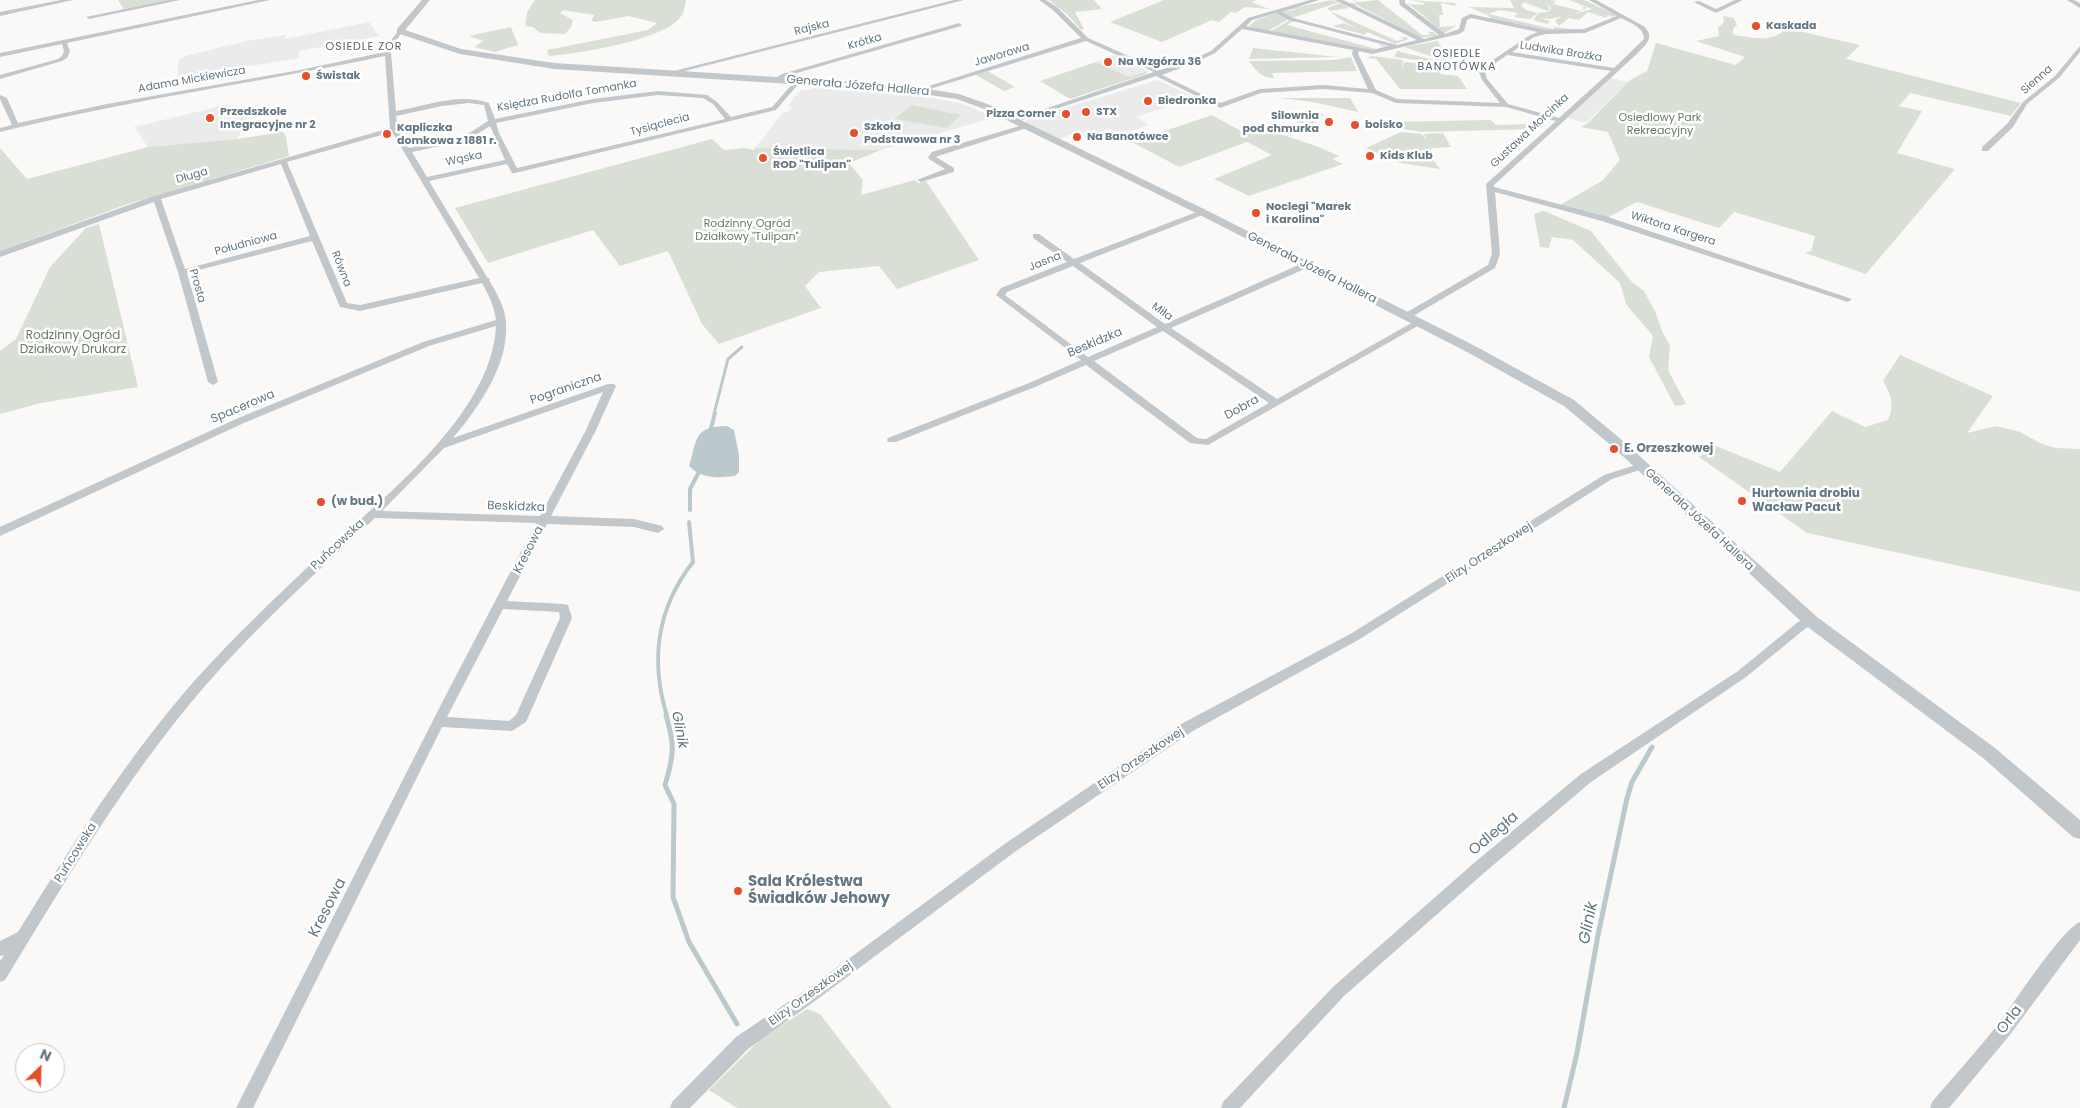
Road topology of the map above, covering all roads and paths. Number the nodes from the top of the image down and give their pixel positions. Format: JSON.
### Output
{"nodes":[{"id":1,"x":70,"y":0,"type":"edge"},
{"id":2,"x":177,"y":0,"type":"edge"},
{"id":3,"x":268,"y":0,"type":"edge"},
{"id":4,"x":426,"y":0,"type":"edge"},
{"id":5,"x":961,"y":0,"type":"edge"},
{"id":6,"x":1042,"y":0,"type":"edge"},
{"id":7,"x":1316,"y":0,"type":"edge"},
{"id":8,"x":1338,"y":0,"type":"edge"},
{"id":9,"x":1402,"y":0,"type":"edge"},
{"id":10,"x":1592,"y":0,"type":"edge"},
{"id":11,"x":1740,"y":0,"type":"edge"},
{"id":12,"x":2070,"y":0,"type":"edge"},
{"id":13,"x":1697,"y":2,"type":"dead end"},
{"id":14,"x":2080,"y":6,"type":"edge"},
{"id":15,"x":1276,"y":11,"type":"junction"},
{"id":16,"x":0,"y":14,"type":"edge"},
{"id":17,"x":1622,"y":16,"type":"junction"},
{"id":18,"x":89,"y":18,"type":"dead end"},
{"id":19,"x":959,"y":25,"type":"dead end"},
{"id":20,"x":1241,"y":27,"type":"junction"},
{"id":21,"x":400,"y":31,"type":"junction"},
{"id":22,"x":1546,"y":32,"type":"junction"},
{"id":23,"x":1444,"y":36,"type":"junction"},
{"id":24,"x":1086,"y":39,"type":"junction"},
{"id":25,"x":1422,"y":40,"type":"junction"},
{"id":26,"x":64,"y":42,"type":"junction"},
{"id":27,"x":1395,"y":46,"type":"junction"},
{"id":28,"x":2080,"y":48,"type":"edge"},
{"id":29,"x":1356,"y":49,"type":"junction"},
{"id":30,"x":1505,"y":53,"type":"junction"},
{"id":31,"x":388,"y":54,"type":"junction"},
{"id":32,"x":0,"y":55,"type":"edge"},
{"id":33,"x":1614,"y":70,"type":"junction"},
{"id":34,"x":669,"y":73,"type":"junction"},
{"id":35,"x":1159,"y":74,"type":"junction"},
{"id":36,"x":0,"y":77,"type":"edge"},
{"id":37,"x":776,"y":80,"type":"junction"},
{"id":38,"x":798,"y":81,"type":"junction"},
{"id":39,"x":925,"y":91,"type":"junction"},
{"id":40,"x":1373,"y":91,"type":"junction"},
{"id":41,"x":0,"y":97,"type":"edge"},
{"id":42,"x":1506,"y":104,"type":"junction"},
{"id":43,"x":394,"y":114,"type":"junction"},
{"id":44,"x":730,"y":120,"type":"junction"},
{"id":45,"x":1560,"y":120,"type":"junction"},
{"id":46,"x":493,"y":121,"type":"junction"},
{"id":47,"x":1014,"y":121,"type":"junction"},
{"id":48,"x":16,"y":126,"type":"junction"},
{"id":49,"x":1026,"y":127,"type":"junction"},
{"id":50,"x":394,"y":129,"type":"junction"},
{"id":51,"x":0,"y":130,"type":"edge"},
{"id":52,"x":495,"y":133,"type":"junction"},
{"id":53,"x":464,"y":139,"type":"junction"},
{"id":54,"x":1985,"y":149,"type":"dead end"},
{"id":55,"x":406,"y":151,"type":"junction"},
{"id":56,"x":283,"y":161,"type":"junction"},
{"id":57,"x":509,"y":161,"type":"junction"},
{"id":58,"x":424,"y":180,"type":"junction"},
{"id":59,"x":921,"y":180,"type":"dead end"},
{"id":60,"x":1490,"y":188,"type":"junction"},
{"id":61,"x":157,"y":198,"type":"junction"},
{"id":62,"x":1202,"y":212,"type":"junction"},
{"id":63,"x":1036,"y":236,"type":"dead end"},
{"id":64,"x":316,"y":237,"type":"junction"},
{"id":65,"x":0,"y":254,"type":"edge"},
{"id":66,"x":1072,"y":263,"type":"junction"},
{"id":67,"x":1306,"y":265,"type":"junction"},
{"id":68,"x":182,"y":272,"type":"junction"},
{"id":69,"x":486,"y":280,"type":"junction"},
{"id":70,"x":1848,"y":299,"type":"dead end"},
{"id":71,"x":1411,"y":320,"type":"junction"},
{"id":72,"x":502,"y":321,"type":"junction"},
{"id":73,"x":1165,"y":328,"type":"junction"},
{"id":74,"x":1087,"y":361,"type":"junction"},
{"id":75,"x":213,"y":382,"type":"dead end"},
{"id":76,"x":1276,"y":404,"type":"junction"},
{"id":77,"x":892,"y":440,"type":"dead end"},
{"id":78,"x":444,"y":445,"type":"junction"},
{"id":79,"x":1642,"y":466,"type":"junction"},
{"id":80,"x":372,"y":514,"type":"junction"},
{"id":81,"x":543,"y":521,"type":"junction"},
{"id":82,"x":658,"y":529,"type":"dead end"},
{"id":83,"x":0,"y":532,"type":"edge"},
{"id":84,"x":501,"y":605,"type":"junction"},
{"id":85,"x":1811,"y":621,"type":"junction"},
{"id":86,"x":440,"y":722,"type":"junction"},
{"id":87,"x":2080,"y":831,"type":"edge"},
{"id":88,"x":2080,"y":929,"type":"edge"},
{"id":89,"x":24,"y":937,"type":"junction"},
{"id":90,"x":0,"y":949,"type":"edge"},
{"id":91,"x":0,"y":975,"type":"edge"},
{"id":92,"x":244,"y":1108,"type":"edge"},
{"id":93,"x":678,"y":1108,"type":"edge"},
{"id":94,"x":1229,"y":1108,"type":"edge"},
{"id":95,"x":1938,"y":1108,"type":"edge"}],
"edges":[{"from":1,"to":16,"type":"street"},
{"from":2,"to":18,"type":"street"},
{"from":3,"to":26,"type":"street"},
{"from":4,"to":21,"type":"street"},
{"from":5,"to":34,"type":"street","name":"Rajska"},
{"from":6,"to":24,"type":"street"},
{"from":7,"to":15,"type":"street"},
{"from":8,"to":25,"type":"street"},
{"from":9,"to":23,"type":"street"},
{"from":10,"to":17,"type":"street","name":"Gustawa Morcinka"},
{"from":11,"to":13,"type":"street"},
{"from":12,"to":14,"type":"street"},
{"from":15,"to":20,"type":"street"},
{"from":15,"to":27,"type":"street"},
{"from":17,"to":22,"type":"street","name":"Ludwika Brożka"},
{"from":17,"to":33,"type":"street","name":"Gustawa Morcinka"},
{"from":19,"to":37,"type":"street","name":"Krótka"},
{"from":20,"to":29,"type":"street"},
{"from":20,"to":35,"type":"street"},
{"from":21,"to":31,"type":"street"},
{"from":21,"to":34,"type":"street","name":"Generała Józefa Hallera"},
{"from":22,"to":23,"type":"street","name":"Ludwika Brożka"},
{"from":22,"to":30,"type":"street","name":"Ludwika Brożka"},
{"from":23,"to":25,"type":"street"},
{"from":24,"to":35,"type":"street"},
{"from":24,"to":39,"type":"street","name":"Jaworowa"},
{"from":25,"to":27,"type":"street"},
{"from":26,"to":32,"type":"street"},
{"from":26,"to":36,"type":"street"},
{"from":27,"to":29,"type":"street"},
{"from":28,"to":54,"type":"street","name":"Sienna"},
{"from":29,"to":40,"type":"street"},
{"from":30,"to":33,"type":"street","name":"Ludwika Brożka"},
{"from":30,"to":42,"type":"street","name":"Ludwika Brożka"},
{"from":31,"to":43,"type":"street","name":"Puńcowska"},
{"from":31,"to":48,"type":"street","name":"Adama Mickiewicza"},
{"from":33,"to":45,"type":"street","name":"Gustawa Morcinka"},
{"from":34,"to":37,"type":"street","name":"Generała Józefa Hallera"},
{"from":35,"to":40,"type":"street"},
{"from":35,"to":47,"type":"street"},
{"from":37,"to":38,"type":"street","name":"Generała Józefa Hallera"},
{"from":38,"to":39,"type":"street","name":"Generała Józefa Hallera"},
{"from":38,"to":44,"type":"street","name":"Tysiąclecia"},
{"from":39,"to":47,"type":"street","name":"Generała Józefa Hallera"},
{"from":40,"to":42,"type":"street"},
{"from":41,"to":48,"type":"street"},
{"from":42,"to":45,"type":"street"},
{"from":43,"to":46,"type":"street"},
{"from":43,"to":50,"type":"street","name":"Puńcowska"},
{"from":44,"to":46,"type":"street","name":"Księdza Rudolfa Tomanka"},
{"from":44,"to":57,"type":"street","name":"Tysiąclecia"},
{"from":45,"to":60,"type":"street","name":"Gustawa Morcinka"},
{"from":46,"to":52,"type":"street"},
{"from":46,"to":53,"type":"street","name":"Księdza Rudolfa Tomanka"},
{"from":47,"to":49,"type":"street","name":"Generała Józefa Hallera"},
{"from":48,"to":51,"type":"street","name":"Adama Mickiewicza"},
{"from":49,"to":59,"type":"street"},
{"from":49,"to":62,"type":"street","name":"Generała Józefa Hallera"},
{"from":50,"to":55,"type":"street","name":"Puńcowska"},
{"from":50,"to":56,"type":"street","name":"Długa"},
{"from":52,"to":53,"type":"street","name":"Księdza Rudolfa Tomanka"},
{"from":52,"to":57,"type":"street"},
{"from":53,"to":55,"type":"street","name":"Księdza Rudolfa Tomanka"},
{"from":55,"to":58,"type":"street","name":"Puńcowska"},
{"from":56,"to":61,"type":"street","name":"Długa"},
{"from":56,"to":64,"type":"street","name":"Równa"},
{"from":57,"to":58,"type":"street","name":"Wąska"},
{"from":58,"to":69,"type":"street","name":"Puńcowska"},
{"from":60,"to":70,"type":"street","name":"Wiktora Kargera"},
{"from":60,"to":71,"type":"street","name":"Gustawa Morcinka"},
{"from":61,"to":65,"type":"street","name":"Długa"},
{"from":61,"to":68,"type":"street","name":"Prosta"},
{"from":62,"to":66,"type":"street","name":"Jasna"},
{"from":62,"to":67,"type":"street","name":"Generała Józefa Hallera"},
{"from":63,"to":66,"type":"street","name":"Miła"},
{"from":64,"to":68,"type":"street","name":"Południowa"},
{"from":64,"to":69,"type":"street","name":"Równa"},
{"from":66,"to":73,"type":"street","name":"Miła"},
{"from":66,"to":74,"type":"street","name":"Jasna"},
{"from":67,"to":71,"type":"street","name":"Generała Józefa Hallera"},
{"from":67,"to":73,"type":"street","name":"Beskidzka"},
{"from":68,"to":75,"type":"street","name":"Prosta"},
{"from":69,"to":72,"type":"street","name":"Puńcowska"},
{"from":71,"to":76,"type":"street","name":"Dobra"},
{"from":71,"to":79,"type":"street","name":"Generała Józefa Hallera"},
{"from":72,"to":78,"type":"street","name":"Puńcowska"},
{"from":72,"to":83,"type":"street","name":"Spacerowa"},
{"from":73,"to":74,"type":"street","name":"Beskidzka"},
{"from":73,"to":76,"type":"street","name":"Miła"},
{"from":74,"to":76,"type":"street","name":"Dobra"},
{"from":74,"to":77,"type":"street","name":"Beskidzka"},
{"from":78,"to":80,"type":"street","name":"Puńcowska"},
{"from":78,"to":81,"type":"street","name":"Pograniczna"},
{"from":79,"to":85,"type":"street","name":"Generała Józefa Hallera"},
{"from":79,"to":93,"type":"street","name":"Elizy Orzeszkowej"},
{"from":80,"to":81,"type":"street","name":"Beskidzka"},
{"from":80,"to":89,"type":"street","name":"Puńcowska"},
{"from":81,"to":82,"type":"street","name":"Beskidzka"},
{"from":81,"to":84,"type":"street","name":"Kresowa"},
{"from":84,"to":86,"type":"street","name":"Kresowa"},
{"from":84,"to":86,"type":"street"},
{"from":85,"to":87,"type":"street","name":"Generała Józefa Hallera"},
{"from":85,"to":94,"type":"street","name":"Odległa"},
{"from":86,"to":92,"type":"street","name":"Kresowa"},
{"from":88,"to":95,"type":"street","name":"Orla"},
{"from":89,"to":90,"type":"street"},
{"from":89,"to":91,"type":"street","name":"Puńcowska"}]}
